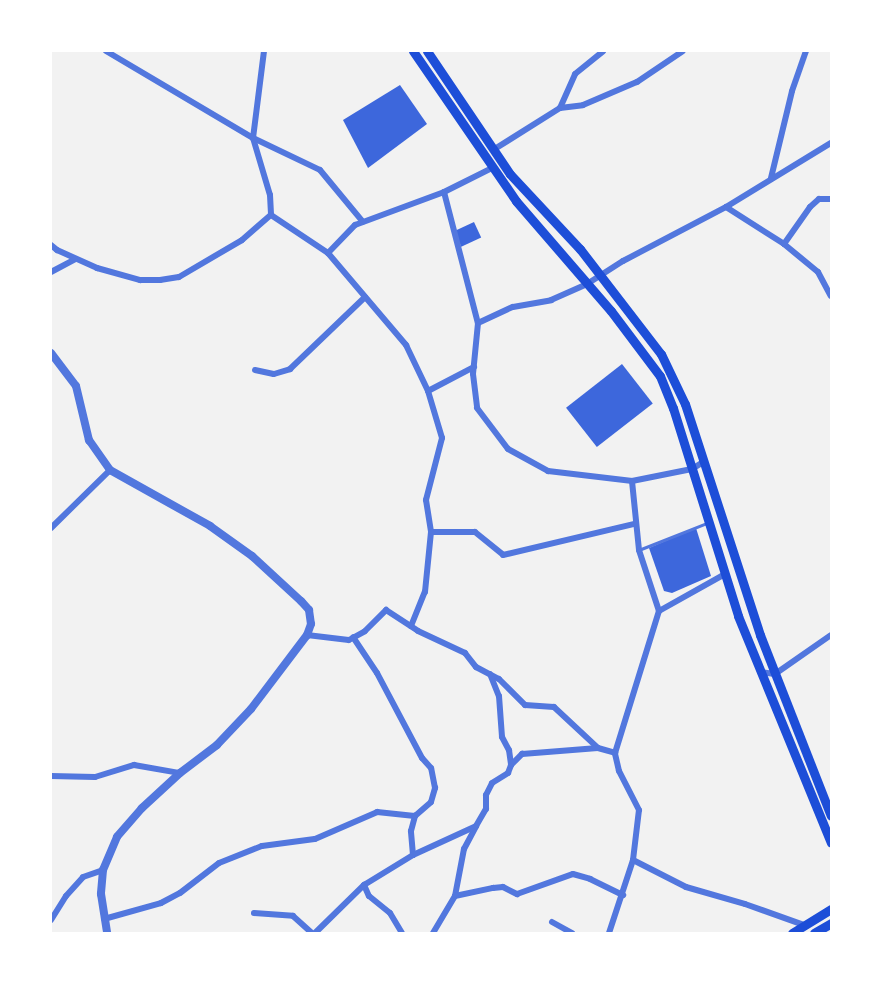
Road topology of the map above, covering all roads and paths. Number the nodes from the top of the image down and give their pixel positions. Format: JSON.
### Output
{"nodes":[{"id":1,"x":106,"y":51,"type":"edge"},
{"id":2,"x":264,"y":51,"type":"edge"},
{"id":3,"x":413,"y":51,"type":"edge"},
{"id":4,"x":427,"y":51,"type":"edge"},
{"id":5,"x":603,"y":51,"type":"edge"},
{"id":6,"x":683,"y":51,"type":"edge"},
{"id":7,"x":803,"y":52,"type":"edge"},
{"id":8,"x":560,"y":108,"type":"junction"},
{"id":9,"x":253,"y":138,"type":"junction"},
{"id":10,"x":831,"y":143,"type":"edge"},
{"id":11,"x":493,"y":150,"type":"junction"},
{"id":12,"x":492,"y":168,"type":"junction"},
{"id":13,"x":771,"y":178,"type":"junction"},
{"id":14,"x":444,"y":192,"type":"junction"},
{"id":15,"x":831,"y":199,"type":"edge"},
{"id":16,"x":726,"y":207,"type":"junction"},
{"id":17,"x":271,"y":215,"type":"junction"},
{"id":18,"x":363,"y":222,"type":"junction"},
{"id":19,"x":784,"y":244,"type":"junction"},
{"id":20,"x":51,"y":245,"type":"edge"},
{"id":21,"x":328,"y":253,"type":"junction"},
{"id":22,"x":75,"y":259,"type":"junction"},
{"id":23,"x":51,"y":272,"type":"edge"},
{"id":24,"x":601,"y":276,"type":"junction"},
{"id":25,"x":587,"y":284,"type":"junction"},
{"id":26,"x":831,"y":296,"type":"edge"},
{"id":27,"x":365,"y":297,"type":"junction"},
{"id":28,"x":478,"y":323,"type":"junction"},
{"id":29,"x":51,"y":353,"type":"edge"},
{"id":30,"x":474,"y":367,"type":"junction"},
{"id":31,"x":255,"y":370,"type":"dead end"},
{"id":32,"x":428,"y":391,"type":"junction"},
{"id":33,"x":703,"y":462,"type":"junction"},
{"id":34,"x":692,"y":469,"type":"junction"},
{"id":35,"x":110,"y":470,"type":"junction"},
{"id":36,"x":632,"y":482,"type":"junction"},
{"id":37,"x":709,"y":522,"type":"junction"},
{"id":38,"x":634,"y":524,"type":"junction"},
{"id":39,"x":51,"y":528,"type":"edge"},
{"id":40,"x":431,"y":532,"type":"junction"},
{"id":41,"x":639,"y":550,"type":"junction"},
{"id":42,"x":724,"y":574,"type":"junction"},
{"id":43,"x":659,"y":611,"type":"junction"},
{"id":44,"x":411,"y":626,"type":"junction"},
{"id":45,"x":308,"y":635,"type":"junction"},
{"id":46,"x":831,"y":635,"type":"edge"},
{"id":47,"x":353,"y":637,"type":"junction"},
{"id":48,"x":760,"y":672,"type":"junction"},
{"id":49,"x":490,"y":674,"type":"junction"},
{"id":50,"x":775,"y":674,"type":"junction"},
{"id":51,"x":598,"y":748,"type":"junction"},
{"id":52,"x":615,"y":753,"type":"junction"},
{"id":53,"x":511,"y":765,"type":"junction"},
{"id":54,"x":180,"y":773,"type":"junction"},
{"id":55,"x":51,"y":776,"type":"edge"},
{"id":56,"x":415,"y":816,"type":"junction"},
{"id":57,"x":831,"y":816,"type":"edge"},
{"id":58,"x":476,"y":826,"type":"junction"},
{"id":59,"x":831,"y":843,"type":"edge"},
{"id":60,"x":412,"y":855,"type":"junction"},
{"id":61,"x":633,"y":860,"type":"junction"},
{"id":62,"x":103,"y":870,"type":"junction"},
{"id":63,"x":364,"y":885,"type":"junction"},
{"id":64,"x":623,"y":895,"type":"junction"},
{"id":65,"x":454,"y":896,"type":"junction"},
{"id":66,"x":831,"y":909,"type":"edge"},
{"id":67,"x":254,"y":913,"type":"dead end"},
{"id":68,"x":104,"y":919,"type":"junction"},
{"id":69,"x":51,"y":920,"type":"edge"},
{"id":70,"x":552,"y":922,"type":"dead end"},
{"id":71,"x":831,"y":923,"type":"edge"},
{"id":72,"x":804,"y":925,"type":"junction"},
{"id":73,"x":107,"y":933,"type":"edge"},
{"id":74,"x":314,"y":933,"type":"edge"},
{"id":75,"x":402,"y":933,"type":"edge"},
{"id":76,"x":433,"y":933,"type":"edge"},
{"id":77,"x":572,"y":933,"type":"edge"},
{"id":78,"x":609,"y":933,"type":"edge"},
{"id":79,"x":792,"y":933,"type":"edge"},
{"id":80,"x":814,"y":933,"type":"edge"}],
"edges":[{"from":1,"to":9,"type":"street"},
{"from":2,"to":9,"type":"street"},
{"from":3,"to":12,"type":"main road"},
{"from":4,"to":11,"type":"main road"},
{"from":5,"to":8,"type":"street"},
{"from":6,"to":8,"type":"street"},
{"from":7,"to":13,"type":"street"},
{"from":8,"to":11,"type":"street"},
{"from":9,"to":17,"type":"street"},
{"from":9,"to":18,"type":"street"},
{"from":10,"to":13,"type":"street"},
{"from":11,"to":24,"type":"main road"},
{"from":12,"to":14,"type":"street"},
{"from":12,"to":25,"type":"main road"},
{"from":13,"to":16,"type":"street"},
{"from":14,"to":18,"type":"street"},
{"from":14,"to":28,"type":"street"},
{"from":15,"to":19,"type":"street"},
{"from":16,"to":19,"type":"street"},
{"from":16,"to":24,"type":"street"},
{"from":17,"to":21,"type":"street"},
{"from":17,"to":22,"type":"street"},
{"from":18,"to":21,"type":"street"},
{"from":19,"to":26,"type":"street"},
{"from":20,"to":22,"type":"street"},
{"from":21,"to":27,"type":"street"},
{"from":22,"to":23,"type":"street"},
{"from":24,"to":25,"type":"street"},
{"from":24,"to":33,"type":"main road"},
{"from":25,"to":28,"type":"street"},
{"from":25,"to":34,"type":"main road"},
{"from":27,"to":31,"type":"street"},
{"from":27,"to":32,"type":"street"},
{"from":28,"to":30,"type":"street"},
{"from":29,"to":35,"type":"street"},
{"from":30,"to":32,"type":"street"},
{"from":30,"to":36,"type":"street"},
{"from":32,"to":40,"type":"street"},
{"from":33,"to":34,"type":"street"},
{"from":33,"to":50,"type":"main road"},
{"from":34,"to":36,"type":"street"},
{"from":34,"to":37,"type":"main road"},
{"from":35,"to":39,"type":"street"},
{"from":35,"to":45,"type":"street"},
{"from":36,"to":38,"type":"street"},
{"from":37,"to":41,"type":"lane"},
{"from":37,"to":42,"type":"main road"},
{"from":38,"to":40,"type":"street"},
{"from":38,"to":41,"type":"street"},
{"from":40,"to":44,"type":"street"},
{"from":41,"to":43,"type":"street"},
{"from":42,"to":43,"type":"street"},
{"from":42,"to":48,"type":"main road"},
{"from":43,"to":52,"type":"street"},
{"from":44,"to":47,"type":"street"},
{"from":44,"to":49,"type":"street"},
{"from":45,"to":47,"type":"street"},
{"from":45,"to":54,"type":"street"},
{"from":46,"to":50,"type":"street"},
{"from":47,"to":56,"type":"street"},
{"from":48,"to":50,"type":"street"},
{"from":48,"to":59,"type":"main road"},
{"from":49,"to":51,"type":"street"},
{"from":49,"to":53,"type":"street"},
{"from":50,"to":57,"type":"main road"},
{"from":51,"to":52,"type":"street"},
{"from":51,"to":53,"type":"street"},
{"from":52,"to":61,"type":"street"},
{"from":53,"to":58,"type":"street"},
{"from":54,"to":55,"type":"street"},
{"from":54,"to":62,"type":"street"},
{"from":56,"to":60,"type":"street"},
{"from":56,"to":68,"type":"street"},
{"from":58,"to":60,"type":"street"},
{"from":58,"to":65,"type":"street"},
{"from":60,"to":63,"type":"street"},
{"from":61,"to":64,"type":"street"},
{"from":61,"to":72,"type":"street"},
{"from":62,"to":68,"type":"street"},
{"from":62,"to":69,"type":"street"},
{"from":63,"to":74,"type":"street"},
{"from":63,"to":75,"type":"street"},
{"from":64,"to":65,"type":"street"},
{"from":64,"to":78,"type":"street"},
{"from":65,"to":76,"type":"street"},
{"from":66,"to":72,"type":"main road"},
{"from":67,"to":74,"type":"street"},
{"from":68,"to":73,"type":"street"},
{"from":70,"to":77,"type":"street"},
{"from":71,"to":80,"type":"main road"},
{"from":72,"to":79,"type":"main road"}]}
